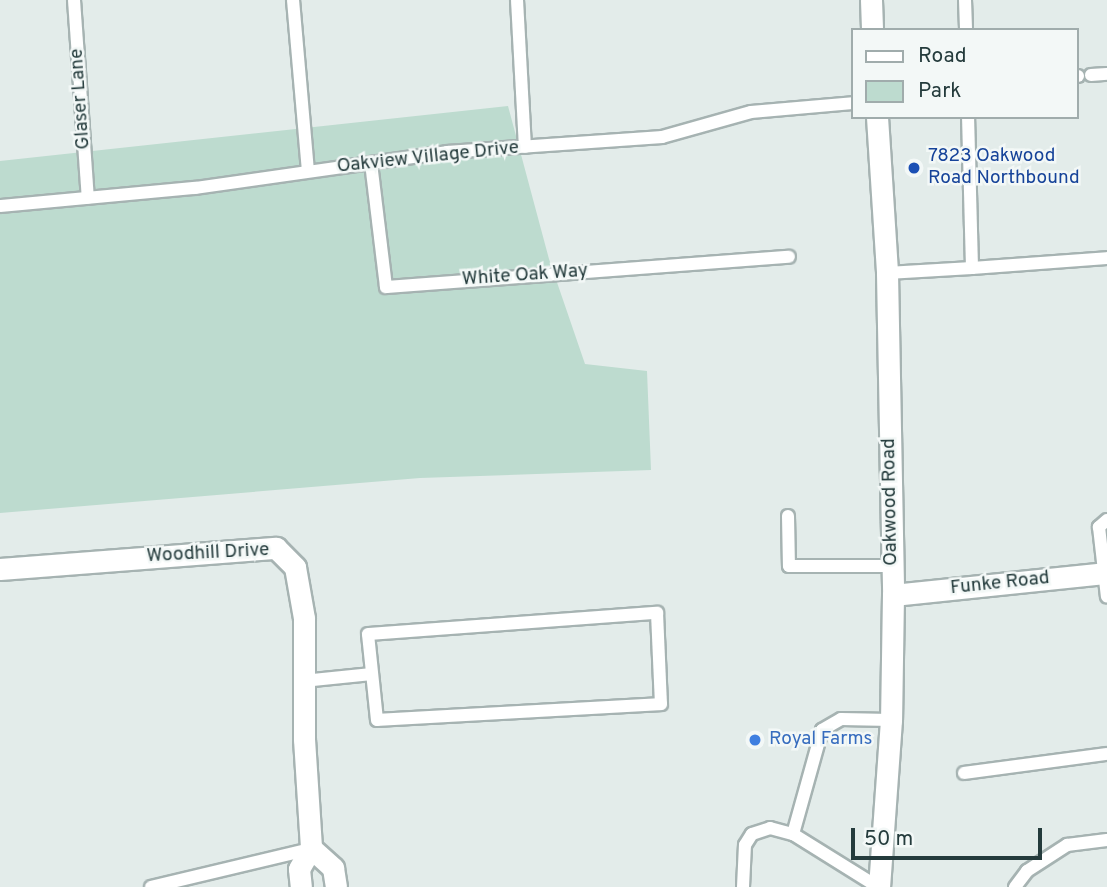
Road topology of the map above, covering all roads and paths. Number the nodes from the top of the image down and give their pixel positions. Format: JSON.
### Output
{"nodes":[{"id":1,"x":74,"y":0,"type":"edge"},
{"id":2,"x":293,"y":0,"type":"edge"},
{"id":3,"x":517,"y":0,"type":"edge"},
{"id":4,"x":871,"y":0,"type":"edge"},
{"id":5,"x":965,"y":0,"type":"edge"},
{"id":6,"x":872,"y":28,"type":"edge"},
{"id":7,"x":966,"y":28,"type":"edge"},
{"id":8,"x":1107,"y":74,"type":"edge"},
{"id":9,"x":1082,"y":76,"type":"edge"},
{"id":10,"x":852,"y":103,"type":"edge"},
{"id":11,"x":877,"y":119,"type":"edge"},
{"id":12,"x":968,"y":119,"type":"edge"},
{"id":13,"x":525,"y":148,"type":"junction"},
{"id":14,"x":371,"y":163,"type":"junction"},
{"id":15,"x":308,"y":170,"type":"junction"},
{"id":16,"x":88,"y":198,"type":"junction"},
{"id":17,"x":0,"y":206,"type":"edge"},
{"id":18,"x":789,"y":257,"type":"dead end"},
{"id":19,"x":1107,"y":258,"type":"edge"},
{"id":20,"x":972,"y":268,"type":"junction"},
{"id":21,"x":887,"y":273,"type":"junction"},
{"id":22,"x":788,"y":516,"type":"dead end"},
{"id":23,"x":1107,"y":520,"type":"edge"},
{"id":24,"x":892,"y":566,"type":"junction"},
{"id":25,"x":0,"y":569,"type":"edge"},
{"id":26,"x":1106,"y":574,"type":"edge"},
{"id":27,"x":893,"y":595,"type":"junction"},
{"id":28,"x":1107,"y":597,"type":"edge"},
{"id":29,"x":372,"y":674,"type":"junction"},
{"id":30,"x":303,"y":681,"type":"junction"},
{"id":31,"x":891,"y":720,"type":"junction"},
{"id":32,"x":1107,"y":754,"type":"edge"},
{"id":33,"x":964,"y":773,"type":"dead end"},
{"id":34,"x":793,"y":834,"type":"junction"},
{"id":35,"x":1107,"y":840,"type":"edge"},
{"id":36,"x":311,"y":848,"type":"junction"},
{"id":37,"x":151,"y":887,"type":"edge"},
{"id":38,"x":301,"y":887,"type":"edge"},
{"id":39,"x":336,"y":887,"type":"edge"},
{"id":40,"x":743,"y":887,"type":"edge"},
{"id":41,"x":878,"y":887,"type":"edge"},
{"id":42,"x":1015,"y":887,"type":"edge"}],
"edges":[{"from":1,"to":16,"type":"lane","name":"Glaser Lane"},
{"from":2,"to":15,"type":"lane"},
{"from":3,"to":13,"type":"lane"},
{"from":4,"to":6,"type":"street"},
{"from":5,"to":7,"type":"lane"},
{"from":8,"to":9,"type":"lane"},
{"from":10,"to":13,"type":"lane","name":"Oakview Village Drive"},
{"from":11,"to":21,"type":"street","name":"Oakwood Road"},
{"from":12,"to":20,"type":"lane"},
{"from":13,"to":14,"type":"lane","name":"Oakview Village Drive"},
{"from":14,"to":15,"type":"lane","name":"Oakview Village Drive"},
{"from":14,"to":18,"type":"lane","name":"White Oak Way"},
{"from":15,"to":16,"type":"lane","name":"Oakview Village Drive"},
{"from":16,"to":17,"type":"lane","name":"Oakview Village Drive"},
{"from":19,"to":20,"type":"lane"},
{"from":20,"to":21,"type":"lane"},
{"from":21,"to":24,"type":"street","name":"Oakwood Road"},
{"from":22,"to":24,"type":"lane"},
{"from":23,"to":26,"type":"lane"},
{"from":24,"to":27,"type":"street","name":"Oakwood Road"},
{"from":25,"to":30,"type":"street","name":"Woodhill Drive"},
{"from":26,"to":27,"type":"street","name":"Funke Road"},
{"from":26,"to":28,"type":"lane"},
{"from":27,"to":31,"type":"street","name":"Oakwood Road"},
{"from":29,"to":29,"type":"lane"},
{"from":29,"to":30,"type":"lane"},
{"from":30,"to":36,"type":"street","name":"Woodhill Drive"},
{"from":31,"to":34,"type":"lane"},
{"from":31,"to":41,"type":"street","name":"Oakwood Road"},
{"from":32,"to":33,"type":"lane"},
{"from":34,"to":40,"type":"lane"},
{"from":34,"to":41,"type":"lane"},
{"from":35,"to":42,"type":"lane"},
{"from":36,"to":37,"type":"lane"},
{"from":36,"to":38,"type":"street","name":"Woodhill Drive"},
{"from":36,"to":39,"type":"street"}]}
